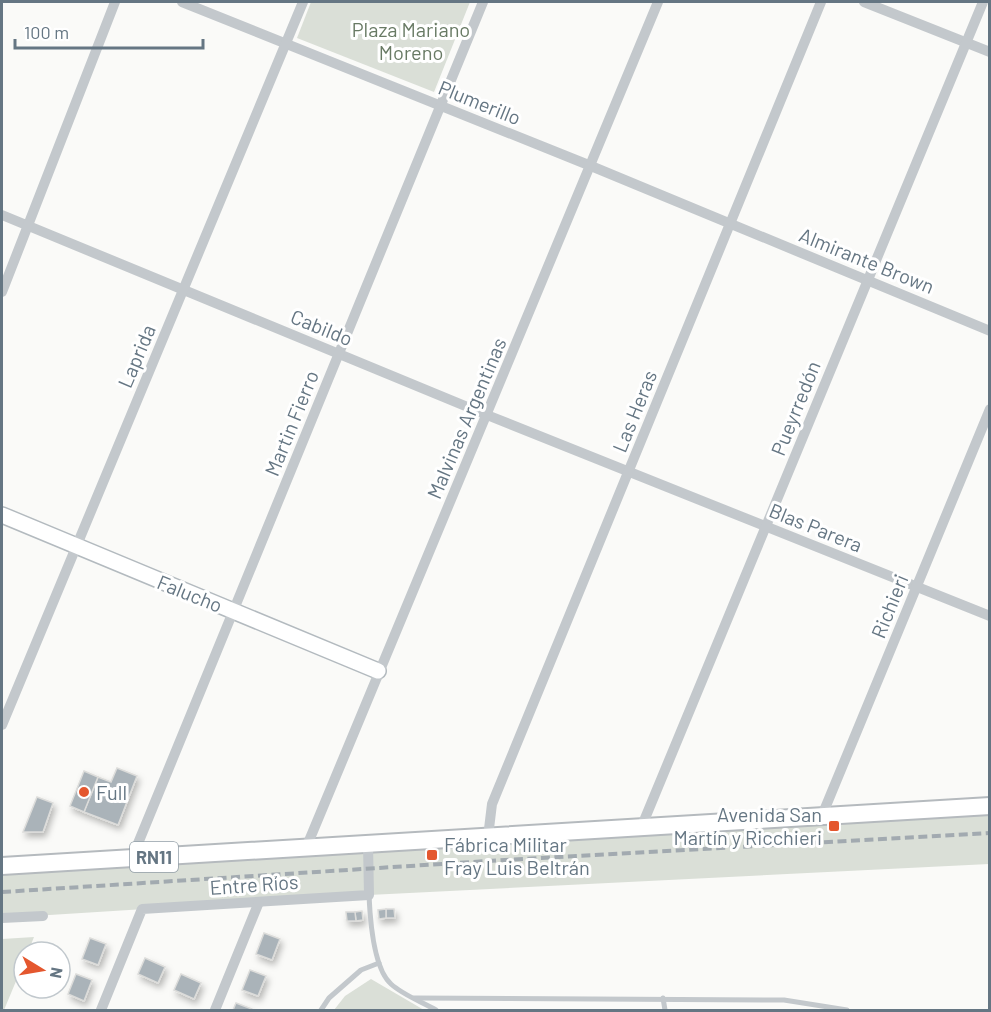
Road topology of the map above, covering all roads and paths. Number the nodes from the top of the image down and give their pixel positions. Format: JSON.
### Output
{"nodes":[{"id":1,"x":115,"y":2,"type":"edge"},
{"id":2,"x":182,"y":2,"type":"edge"},
{"id":3,"x":303,"y":2,"type":"edge"},
{"id":4,"x":483,"y":2,"type":"edge"},
{"id":5,"x":658,"y":2,"type":"edge"},
{"id":6,"x":821,"y":2,"type":"edge"},
{"id":7,"x":864,"y":2,"type":"edge"},
{"id":8,"x":983,"y":2,"type":"edge"},
{"id":9,"x":967,"y":43,"type":"junction"},
{"id":10,"x":286,"y":44,"type":"junction"},
{"id":11,"x":990,"y":52,"type":"edge"},
{"id":12,"x":440,"y":105,"type":"junction"},
{"id":13,"x":591,"y":166,"type":"junction"},
{"id":14,"x":2,"y":215,"type":"edge"},
{"id":15,"x":730,"y":224,"type":"junction"},
{"id":16,"x":28,"y":226,"type":"junction"},
{"id":17,"x":867,"y":280,"type":"junction"},
{"id":18,"x":184,"y":290,"type":"junction"},
{"id":19,"x":2,"y":292,"type":"edge"},
{"id":20,"x":990,"y":331,"type":"edge"},
{"id":21,"x":339,"y":353,"type":"junction"},
{"id":22,"x":990,"y":409,"type":"edge"},
{"id":23,"x":487,"y":415,"type":"junction"},
{"id":24,"x":629,"y":470,"type":"junction"},
{"id":25,"x":2,"y":515,"type":"edge"},
{"id":26,"x":766,"y":526,"type":"junction"},
{"id":27,"x":76,"y":546,"type":"junction"},
{"id":28,"x":916,"y":587,"type":"junction"},
{"id":29,"x":233,"y":611,"type":"junction"},
{"id":30,"x":990,"y":616,"type":"edge"},
{"id":31,"x":378,"y":671,"type":"junction"},
{"id":32,"x":2,"y":725,"type":"edge"},
{"id":33,"x":990,"y":806,"type":"edge"},
{"id":34,"x":821,"y":818,"type":"junction"},
{"id":35,"x":641,"y":828,"type":"junction"},
{"id":36,"x":488,"y":837,"type":"junction"},
{"id":37,"x":368,"y":844,"type":"junction"},
{"id":38,"x":306,"y":848,"type":"junction"},
{"id":39,"x":132,"y":858,"type":"junction"},
{"id":40,"x":2,"y":866,"type":"edge"},
{"id":41,"x":369,"y":895,"type":"junction"},
{"id":42,"x":259,"y":902,"type":"junction"},
{"id":43,"x":43,"y":916,"type":"dead end"},
{"id":44,"x":2,"y":918,"type":"edge"},
{"id":45,"x":379,"y":963,"type":"junction"},
{"id":46,"x":414,"y":998,"type":"junction"},
{"id":47,"x":663,"y":998,"type":"junction"},
{"id":48,"x":101,"y":1011,"type":"edge"},
{"id":49,"x":215,"y":1011,"type":"edge"},
{"id":50,"x":321,"y":1011,"type":"edge"},
{"id":51,"x":436,"y":1011,"type":"edge"},
{"id":52,"x":665,"y":1011,"type":"edge"},
{"id":53,"x":847,"y":1011,"type":"edge"}],
"edges":[{"from":1,"to":16,"type":"street"},
{"from":2,"to":10,"type":"street","name":"Plumerillo"},
{"from":3,"to":10,"type":"street","name":"Laprida"},
{"from":4,"to":12,"type":"street","name":"Martin Fierro"},
{"from":5,"to":13,"type":"street","name":"Malvinas Argentinas"},
{"from":6,"to":15,"type":"street","name":"Las Heras"},
{"from":7,"to":9,"type":"street"},
{"from":8,"to":9,"type":"street","name":"Pueyrredón"},
{"from":9,"to":11,"type":"street"},
{"from":9,"to":17,"type":"street","name":"Pueyrredón"},
{"from":10,"to":12,"type":"street","name":"Plumerillo"},
{"from":10,"to":18,"type":"street","name":"Laprida"},
{"from":12,"to":13,"type":"street","name":"Plumerillo"},
{"from":12,"to":21,"type":"street","name":"Martin Fierro"},
{"from":13,"to":15,"type":"street","name":"Plumerillo"},
{"from":13,"to":23,"type":"street","name":"Malvinas Argentinas"},
{"from":14,"to":16,"type":"street","name":"Cabildo"},
{"from":15,"to":17,"type":"street","name":"Almirante Brown"},
{"from":15,"to":24,"type":"street","name":"Las Heras"},
{"from":16,"to":18,"type":"street","name":"Cabildo"},
{"from":16,"to":19,"type":"street"},
{"from":17,"to":20,"type":"street","name":"Almirante Brown"},
{"from":17,"to":26,"type":"street","name":"Pueyrredón"},
{"from":18,"to":21,"type":"street","name":"Cabildo"},
{"from":18,"to":27,"type":"street","name":"Laprida"},
{"from":21,"to":23,"type":"street","name":"Cabildo"},
{"from":21,"to":29,"type":"street","name":"Martin Fierro"},
{"from":22,"to":28,"type":"street","name":"Richieri"},
{"from":23,"to":24,"type":"street","name":"Cabildo"},
{"from":23,"to":31,"type":"street","name":"Malvinas Argentinas"},
{"from":24,"to":26,"type":"street","name":"Blas Parera"},
{"from":24,"to":36,"type":"street","name":"Las Heras"},
{"from":25,"to":27,"type":"street","name":"Falucho"},
{"from":26,"to":28,"type":"street","name":"Blas Parera"},
{"from":26,"to":35,"type":"street","name":"Pueyrredón"},
{"from":27,"to":29,"type":"street","name":"Falucho"},
{"from":27,"to":32,"type":"street","name":"Laprida"},
{"from":28,"to":30,"type":"street","name":"Blas Parera"},
{"from":28,"to":34,"type":"street","name":"Richieri"},
{"from":29,"to":31,"type":"street","name":"Falucho"},
{"from":29,"to":39,"type":"street","name":"Martin Fierro"},
{"from":31,"to":38,"type":"street","name":"Malvinas Argentinas"},
{"from":33,"to":34,"type":"main road","number":"RN11"},
{"from":34,"to":35,"type":"main road","number":"RN11"},
{"from":35,"to":36,"type":"main road","number":"RN11"},
{"from":36,"to":37,"type":"main road","number":"RN11"},
{"from":37,"to":38,"type":"main road","number":"RN11"},
{"from":37,"to":41,"type":"street"},
{"from":38,"to":39,"type":"main road","number":"RN11"},
{"from":39,"to":40,"type":"main road","number":"RN11"},
{"from":41,"to":42,"type":"street","name":"Entre Ríos"},
{"from":41,"to":45,"type":"lane"},
{"from":42,"to":48,"type":"street","name":"Entre Ríos"},
{"from":42,"to":49,"type":"street"},
{"from":43,"to":44,"type":"street"},
{"from":45,"to":46,"type":"lane"},
{"from":45,"to":50,"type":"lane"},
{"from":46,"to":47,"type":"lane"},
{"from":46,"to":51,"type":"lane"},
{"from":47,"to":52,"type":"lane"},
{"from":47,"to":53,"type":"lane"}]}
